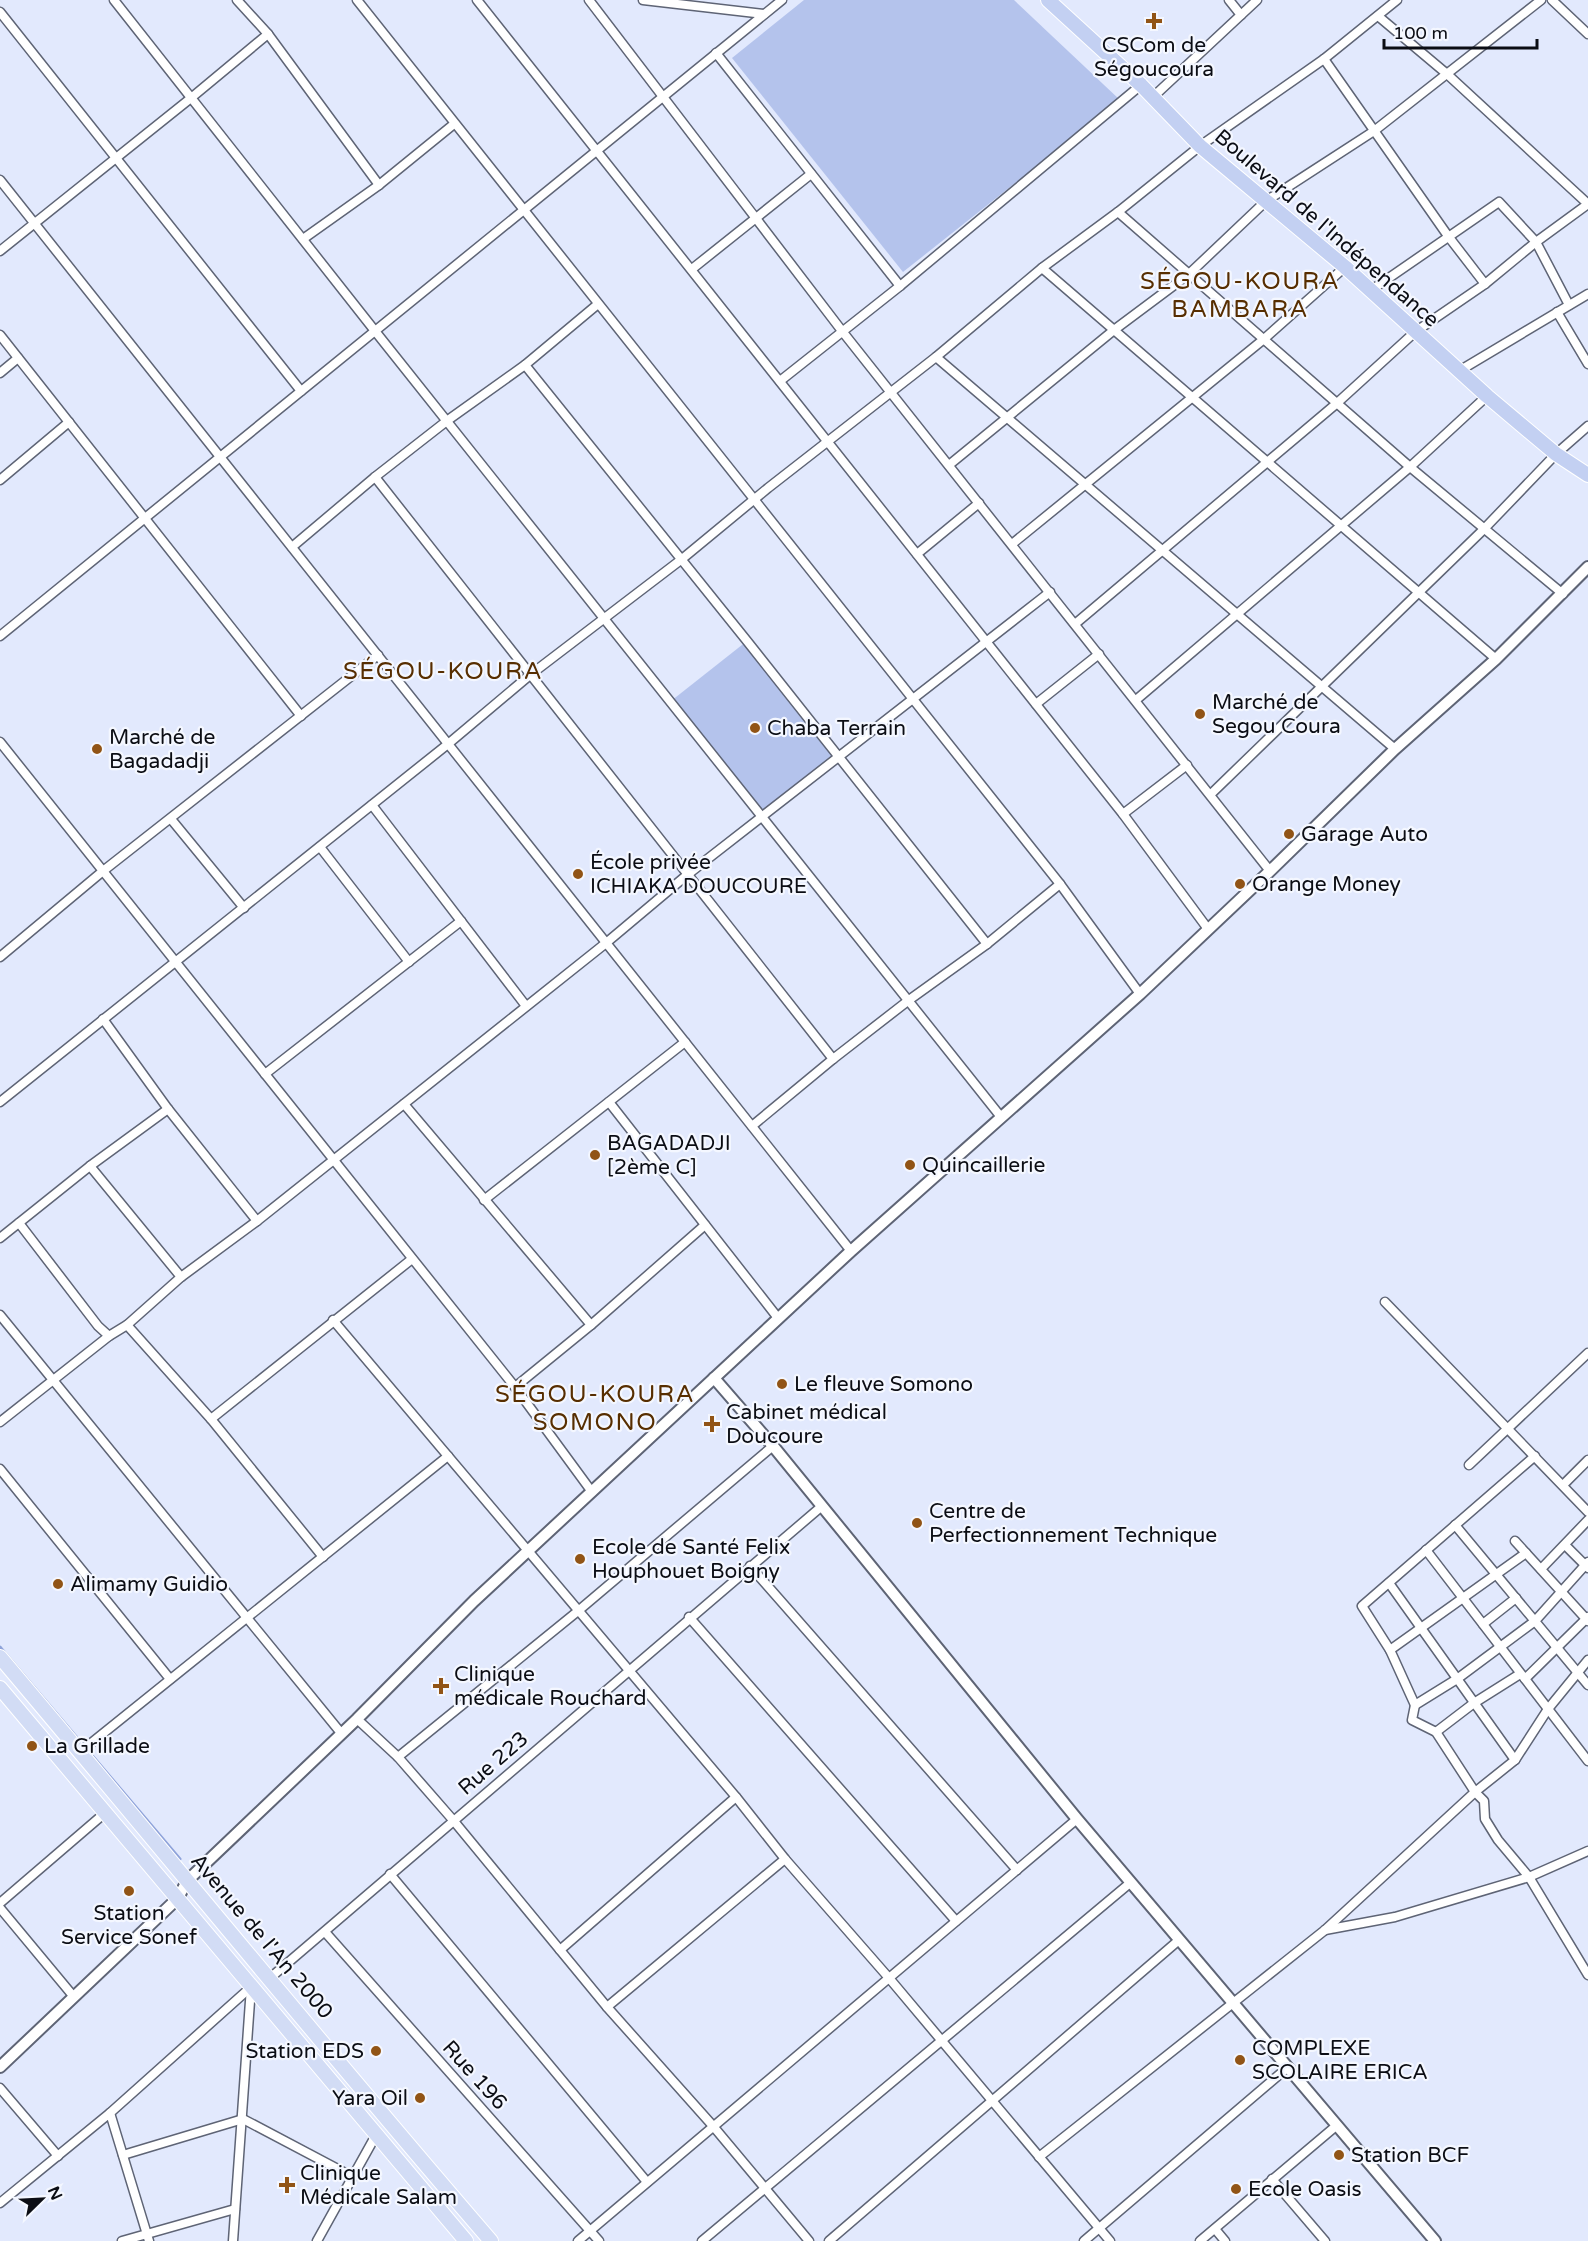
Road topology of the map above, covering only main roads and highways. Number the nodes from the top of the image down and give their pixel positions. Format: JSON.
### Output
{"nodes":[{"id":1,"x":1048,"y":0,"type":"edge"},
{"id":2,"x":1588,"y":475,"type":"edge"},
{"id":3,"x":0,"y":1657,"type":"edge"},
{"id":4,"x":0,"y":1688,"type":"edge"},
{"id":5,"x":466,"y":2241,"type":"edge"},
{"id":6,"x":491,"y":2241,"type":"edge"}],
"edges":[{"from":1,"to":2,"type":"highway","name":"Boulevard de l'Indépendance"},
{"from":3,"to":6,"type":"main road","name":"Avenue de l'An 2000"},
{"from":4,"to":5,"type":"main road","name":"Avenue de l'An 2000"}]}
